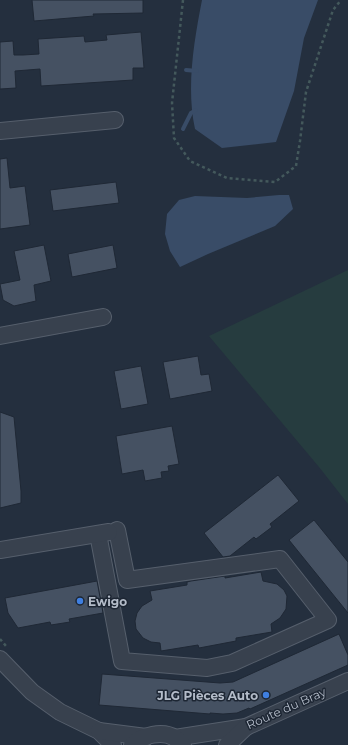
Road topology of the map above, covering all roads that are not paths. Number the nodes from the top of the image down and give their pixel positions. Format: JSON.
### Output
{"nodes":[{"id":1,"x":115,"y":120,"type":"dead end"},
{"id":2,"x":0,"y":131,"type":"edge"},
{"id":3,"x":103,"y":317,"type":"dead end"},
{"id":4,"x":0,"y":336,"type":"edge"},
{"id":5,"x":98,"y":534,"type":"junction"},
{"id":6,"x":0,"y":550,"type":"edge"},
{"id":7,"x":0,"y":659,"type":"edge"},
{"id":8,"x":348,"y":681,"type":"edge"},
{"id":9,"x":246,"y":726,"type":"junction"},
{"id":10,"x":100,"y":731,"type":"junction"},
{"id":11,"x":146,"y":736,"type":"junction"},
{"id":12,"x":179,"y":742,"type":"edge"},
{"id":13,"x":113,"y":745,"type":"edge"},
{"id":14,"x":132,"y":745,"type":"edge"},
{"id":15,"x":227,"y":745,"type":"edge"}],
"edges":[{"from":1,"to":2,"type":"street"},
{"from":3,"to":4,"type":"street"},
{"from":5,"to":5,"type":"street"},
{"from":5,"to":6,"type":"street"},
{"from":7,"to":10,"type":"street"},
{"from":8,"to":9,"type":"street","name":"Route du Bray"},
{"from":9,"to":12,"type":"street","name":"Route du Bray"},
{"from":9,"to":15,"type":"street"},
{"from":10,"to":11,"type":"street","name":"Route du Bray"},
{"from":10,"to":13,"type":"street"},
{"from":11,"to":12,"type":"street","name":"Route du Bray"},
{"from":11,"to":14,"type":"street"}]}
